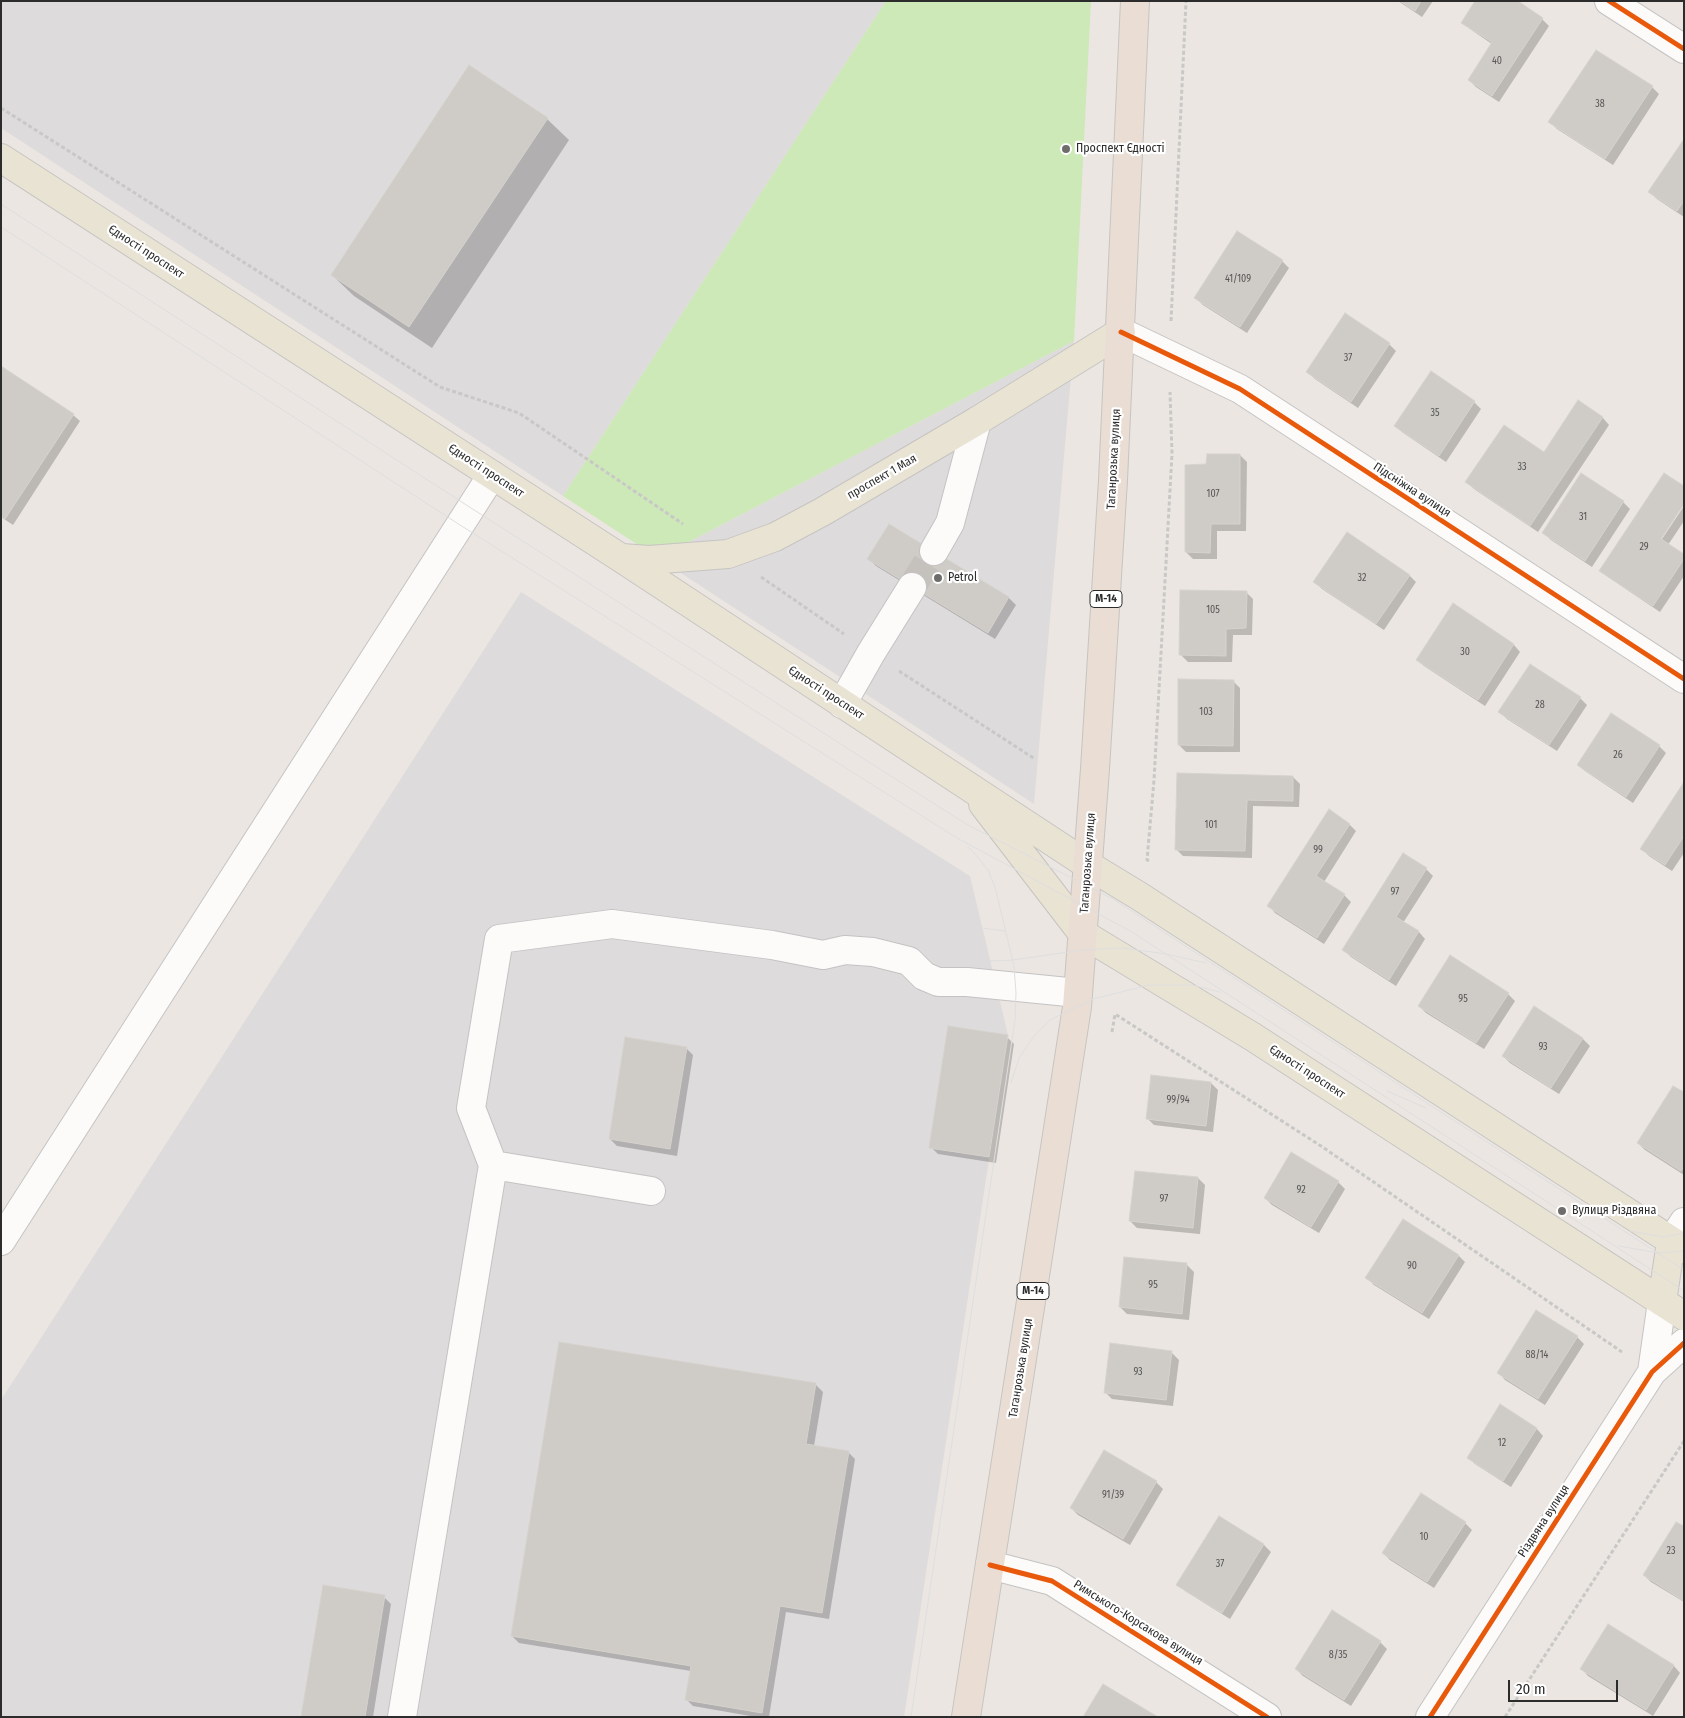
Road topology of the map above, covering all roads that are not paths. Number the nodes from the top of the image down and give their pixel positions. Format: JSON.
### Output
{"nodes":[{"id":1,"x":1135,"y":1,"type":"edge"},
{"id":2,"x":1609,"y":1,"type":"edge"},
{"id":3,"x":1684,"y":49,"type":"edge"},
{"id":4,"x":1,"y":158,"type":"edge"},
{"id":5,"x":1121,"y":332,"type":"junction"},
{"id":6,"x":976,"y":421,"type":"junction"},
{"id":7,"x":492,"y":475,"type":"junction"},
{"id":8,"x":934,"y":551,"type":"tunnel mouth"},
{"id":9,"x":621,"y":558,"type":"junction"},
{"id":10,"x":912,"y":587,"type":"tunnel mouth"},
{"id":11,"x":1684,"y":679,"type":"edge"},
{"id":12,"x":842,"y":704,"type":"junction"},
{"id":13,"x":970,"y":787,"type":"junction"},
{"id":14,"x":1088,"y":866,"type":"junction"},
{"id":15,"x":1083,"y":934,"type":"junction"},
{"id":16,"x":1078,"y":993,"type":"junction"},
{"id":17,"x":493,"y":1165,"type":"junction"},
{"id":18,"x":651,"y":1191,"type":"dead end"},
{"id":19,"x":1680,"y":1238,"type":"edge"},
{"id":20,"x":1,"y":1241,"type":"edge"},
{"id":21,"x":1673,"y":1309,"type":"edge"},
{"id":22,"x":1684,"y":1343,"type":"edge"},
{"id":23,"x":1652,"y":1372,"type":"junction"},
{"id":24,"x":990,"y":1565,"type":"junction"},
{"id":25,"x":402,"y":1717,"type":"edge"},
{"id":26,"x":966,"y":1717,"type":"edge"},
{"id":27,"x":1267,"y":1717,"type":"edge"},
{"id":28,"x":1430,"y":1717,"type":"edge"}],
"edges":[{"from":1,"to":5,"type":"highway","name":"Таганрозька вулиця","number":"М-14"},
{"from":2,"to":3,"type":"street"},
{"from":4,"to":7,"type":"main road","name":"Єдності проспект"},
{"from":5,"to":6,"type":"main road","name":"проспект 1 Мая"},
{"from":5,"to":11,"type":"street","name":"Підсніжна вулиця"},
{"from":5,"to":14,"type":"highway","name":"Таганрозька вулиця","number":"М-14"},
{"from":6,"to":8,"type":"street"},
{"from":6,"to":9,"type":"main road","name":"проспект 1 Мая"},
{"from":7,"to":9,"type":"main road","name":"Єдності проспект"},
{"from":7,"to":20,"type":"street"},
{"from":9,"to":12,"type":"main road","name":"Єдності проспект"},
{"from":10,"to":12,"type":"street"},
{"from":12,"to":13,"type":"main road","name":"Єдності проспект"},
{"from":13,"to":14,"type":"main road","name":"Єдності проспект"},
{"from":13,"to":15,"type":"main road","name":"Єдності проспект"},
{"from":14,"to":15,"type":"highway","name":"Таганрозька вулиця","number":"М-14"},
{"from":14,"to":19,"type":"main road","name":"Єдності проспект"},
{"from":15,"to":16,"type":"highway","name":"Таганрозька вулиця","number":"М-14"},
{"from":15,"to":21,"type":"main road","name":"Єдності проспект"},
{"from":16,"to":17,"type":"street"},
{"from":16,"to":24,"type":"highway","name":"Таганрозька вулиця","number":"М-14"},
{"from":17,"to":18,"type":"street"},
{"from":17,"to":25,"type":"street"},
{"from":19,"to":21,"type":"main road","name":"Різдвяна вулиця"},
{"from":21,"to":23,"type":"street","name":"Різдвяна вулиця"},
{"from":22,"to":23,"type":"street","name":"Різдвяна вулиця"},
{"from":23,"to":28,"type":"street","name":"Різдвяна вулиця"},
{"from":24,"to":26,"type":"highway","name":"Таганрозька вулиця","number":"М-14"},
{"from":24,"to":27,"type":"street","name":"Римського-Корсакова вулиця"}]}
